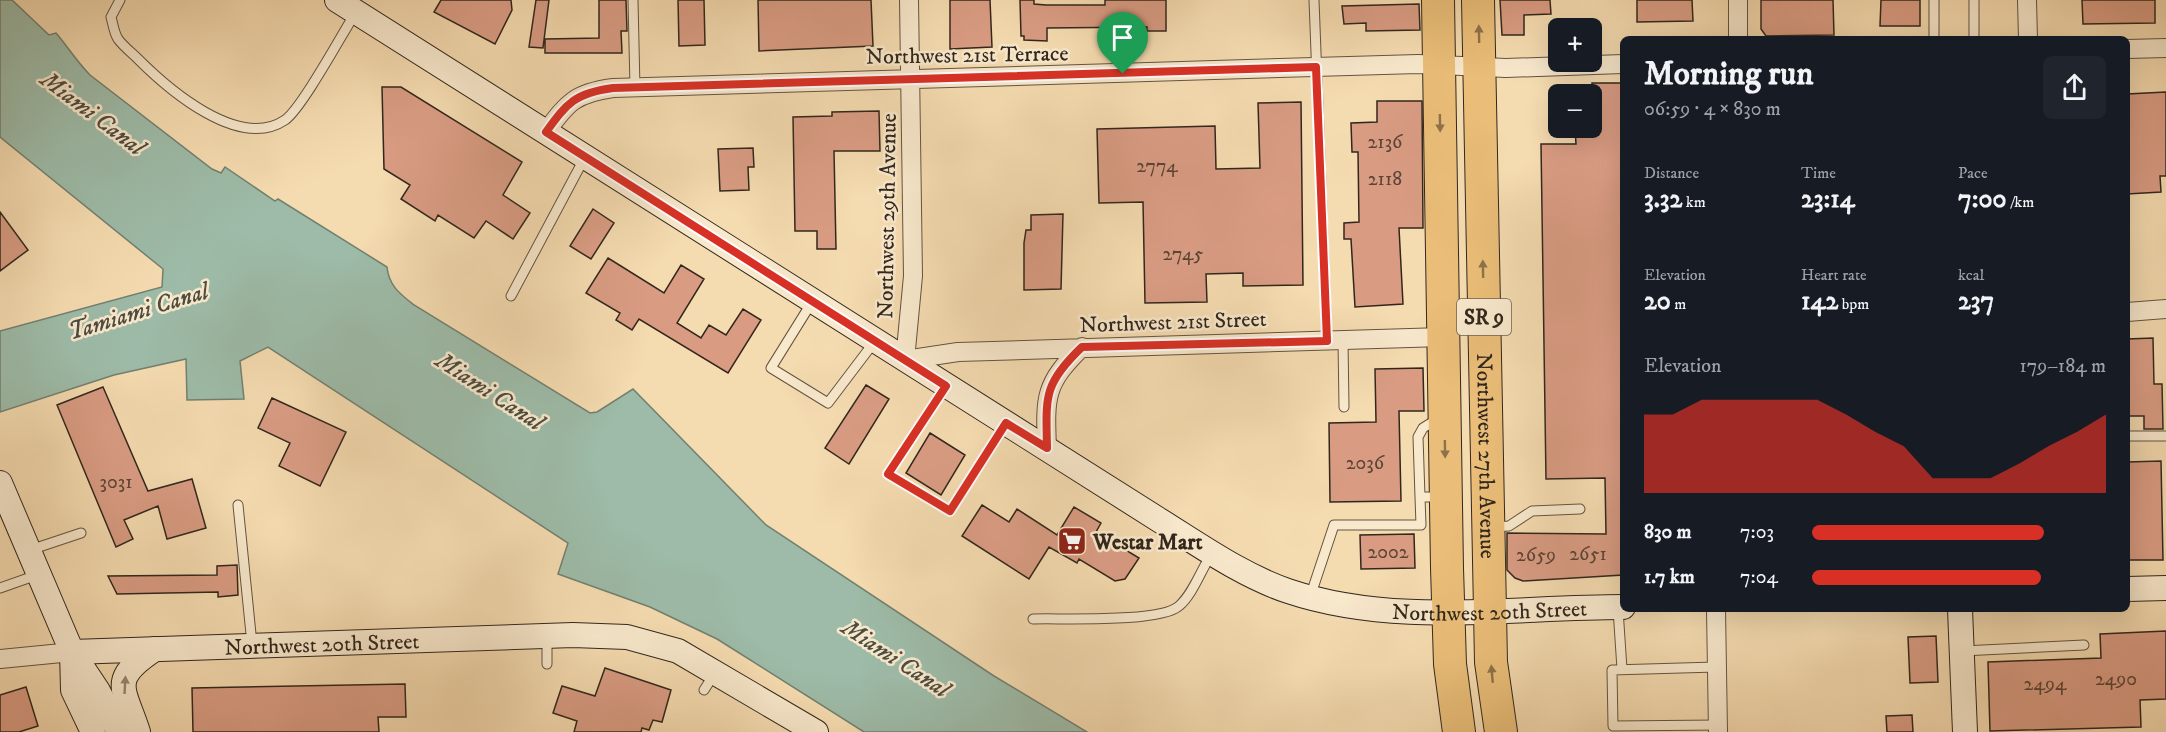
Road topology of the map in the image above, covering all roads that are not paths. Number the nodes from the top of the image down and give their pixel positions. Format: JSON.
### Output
{"nodes":[{"id":1,"x":120,"y":0,"type":"edge"},
{"id":2,"x":633,"y":0,"type":"edge"},
{"id":3,"x":909,"y":0,"type":"edge"},
{"id":4,"x":1314,"y":0,"type":"edge"},
{"id":5,"x":1438,"y":0,"type":"edge"},
{"id":6,"x":1478,"y":0,"type":"edge"},
{"id":7,"x":1738,"y":0,"type":"edge"},
{"id":8,"x":1934,"y":0,"type":"edge"},
{"id":9,"x":1974,"y":0,"type":"edge"},
{"id":10,"x":2027,"y":0,"type":"edge"},
{"id":11,"x":349,"y":4,"type":"edge"},
{"id":12,"x":1738,"y":36,"type":"edge"},
{"id":13,"x":1934,"y":36,"type":"edge"},
{"id":14,"x":1974,"y":36,"type":"edge"},
{"id":15,"x":2028,"y":36,"type":"edge"},
{"id":16,"x":2166,"y":48,"type":"edge"},
{"id":17,"x":2130,"y":50,"type":"edge"},
{"id":18,"x":1620,"y":64,"type":"edge"},
{"id":19,"x":1439,"y":65,"type":"junction"},
{"id":20,"x":1316,"y":67,"type":"junction"},
{"id":21,"x":1479,"y":68,"type":"junction"},
{"id":22,"x":910,"y":79,"type":"junction"},
{"id":23,"x":635,"y":88,"type":"junction"},
{"id":24,"x":546,"y":132,"type":"junction"},
{"id":25,"x":585,"y":157,"type":"junction"},
{"id":26,"x":511,"y":296,"type":"dead end"},
{"id":27,"x":812,"y":302,"type":"junction"},
{"id":28,"x":2166,"y":309,"type":"edge"},
{"id":29,"x":2130,"y":312,"type":"edge"},
{"id":30,"x":1443,"y":337,"type":"junction"},
{"id":31,"x":875,"y":340,"type":"junction"},
{"id":32,"x":1335,"y":341,"type":"junction"},
{"id":33,"x":1082,"y":347,"type":"junction"},
{"id":34,"x":905,"y":360,"type":"junction"},
{"id":35,"x":946,"y":386,"type":"junction"},
{"id":36,"x":1344,"y":407,"type":"dead end"},
{"id":37,"x":1006,"y":423,"type":"junction"},
{"id":38,"x":2130,"y":436,"type":"edge"},
{"id":39,"x":2166,"y":436,"type":"edge"},
{"id":40,"x":1047,"y":448,"type":"junction"},
{"id":41,"x":0,"y":483,"type":"edge"},
{"id":42,"x":1433,"y":497,"type":"junction"},
{"id":43,"x":238,"y":505,"type":"dead end"},
{"id":44,"x":1580,"y":509,"type":"dead end"},
{"id":45,"x":1488,"y":528,"type":"junction"},
{"id":46,"x":81,"y":533,"type":"dead end"},
{"id":47,"x":30,"y":549,"type":"junction"},
{"id":48,"x":1212,"y":552,"type":"junction"},
{"id":49,"x":39,"y":575,"type":"junction"},
{"id":50,"x":0,"y":588,"type":"edge"},
{"id":51,"x":2166,"y":588,"type":"edge"},
{"id":52,"x":2130,"y":589,"type":"edge"},
{"id":53,"x":1310,"y":597,"type":"junction"},
{"id":54,"x":1620,"y":607,"type":"edge"},
{"id":55,"x":1490,"y":611,"type":"junction"},
{"id":56,"x":1449,"y":612,"type":"junction"},
{"id":57,"x":1621,"y":612,"type":"edge"},
{"id":58,"x":1716,"y":612,"type":"edge"},
{"id":59,"x":1960,"y":612,"type":"edge"},
{"id":60,"x":1033,"y":619,"type":"dead end"},
{"id":61,"x":547,"y":636,"type":"junction"},
{"id":62,"x":2084,"y":645,"type":"dead end"},
{"id":63,"x":253,"y":646,"type":"junction"},
{"id":64,"x":155,"y":649,"type":"junction"},
{"id":65,"x":1962,"y":651,"type":"junction"},
{"id":66,"x":72,"y":652,"type":"junction"},
{"id":67,"x":0,"y":659,"type":"edge"},
{"id":68,"x":547,"y":664,"type":"dead end"},
{"id":69,"x":1716,"y":667,"type":"junction"},
{"id":70,"x":1622,"y":669,"type":"junction"},
{"id":71,"x":1718,"y":729,"type":"edge"},
{"id":72,"x":93,"y":732,"type":"edge"},
{"id":73,"x":119,"y":732,"type":"edge"},
{"id":74,"x":138,"y":732,"type":"edge"},
{"id":75,"x":816,"y":732,"type":"edge"},
{"id":76,"x":1459,"y":732,"type":"edge"},
{"id":77,"x":1501,"y":732,"type":"edge"},
{"id":78,"x":1965,"y":732,"type":"edge"}],
"edges":[{"from":1,"to":11,"type":"lane"},
{"from":2,"to":23,"type":"lane"},
{"from":3,"to":22,"type":"street","name":"Northwest 29th Avenue"},
{"from":4,"to":20,"type":"lane"},
{"from":5,"to":19,"type":"highway","name":"Northwest 27th Avenue","number":"SR 9"},
{"from":21,"to":6,"type":"highway","name":"Northwest 27th Avenue","number":"SR 9","one_way":true},
{"from":7,"to":12,"type":"street"},
{"from":8,"to":13,"type":"lane"},
{"from":9,"to":14,"type":"lane"},
{"from":10,"to":15,"type":"street"},
{"from":11,"to":24,"type":"main road","name":"Northwest 20th Street"},
{"from":16,"to":17,"type":"street"},
{"from":18,"to":21,"type":"street","name":"Northwest 21st Terrace"},
{"from":19,"to":20,"type":"street","name":"Northwest 21st Terrace"},
{"from":19,"to":21,"type":"street","name":"Northwest 21st Terrace"},
{"from":19,"to":30,"type":"highway","name":"Northwest 27th Avenue","number":"SR 9","one_way":true},
{"from":20,"to":22,"type":"street","name":"Northwest 21st Terrace"},
{"from":20,"to":32,"type":"lane"},
{"from":45,"to":21,"type":"highway","name":"Northwest 27th Avenue","number":"SR 9","one_way":true},
{"from":22,"to":23,"type":"street","name":"Northwest 21st Terrace"},
{"from":22,"to":34,"type":"street","name":"Northwest 29th Avenue"},
{"from":23,"to":24,"type":"street","name":"Northwest 21st Terrace"},
{"from":24,"to":25,"type":"main road","name":"Northwest 20th Street"},
{"from":25,"to":26,"type":"lane"},
{"from":25,"to":27,"type":"main road","name":"Northwest 20th Street"},
{"from":27,"to":31,"type":"main road","name":"Northwest 20th Street"},
{"from":27,"to":31,"type":"lane"},
{"from":28,"to":29,"type":"street"},
{"from":30,"to":32,"type":"street","name":"Northwest 21st Street"},
{"from":30,"to":42,"type":"highway","name":"Northwest 27th Avenue","number":"SR 9","one_way":true},
{"from":31,"to":34,"type":"main road","name":"Northwest 20th Street"},
{"from":32,"to":33,"type":"street","name":"Northwest 21st Street"},
{"from":32,"to":36,"type":"lane"},
{"from":33,"to":34,"type":"street","name":"Northwest 21st Street"},
{"from":33,"to":40,"type":"street"},
{"from":34,"to":35,"type":"main road","name":"Northwest 20th Street"},
{"from":35,"to":37,"type":"main road","name":"Northwest 20th Street"},
{"from":35,"to":37,"type":"lane"},
{"from":37,"to":40,"type":"main road","name":"Northwest 20th Street"},
{"from":38,"to":39,"type":"lane"},
{"from":40,"to":48,"type":"main road","name":"Northwest 20th Street"},
{"from":41,"to":47,"type":"main road"},
{"from":42,"to":53,"type":"lane"},
{"from":42,"to":56,"type":"highway","name":"Northwest 27th Avenue","number":"SR 9"},
{"from":43,"to":63,"type":"lane"},
{"from":44,"to":45,"type":"lane"},
{"from":45,"to":55,"type":"highway","name":"Northwest 27th Avenue","number":"SR 9"},
{"from":46,"to":47,"type":"lane"},
{"from":47,"to":49,"type":"main road"},
{"from":48,"to":53,"type":"main road","name":"Northwest 20th Street"},
{"from":48,"to":60,"type":"lane"},
{"from":49,"to":50,"type":"lane"},
{"from":49,"to":66,"type":"main road"},
{"from":51,"to":52,"type":"main road"},
{"from":53,"to":56,"type":"main road","name":"Northwest 20th Street"},
{"from":54,"to":55,"type":"main road","name":"Northwest 20th Street"},
{"from":55,"to":56,"type":"main road","name":"Northwest 20th Street"},
{"from":77,"to":55,"type":"highway","name":"Northwest 27th Avenue","number":"SR 9","one_way":true},
{"from":56,"to":76,"type":"highway","name":"Northwest 27th Avenue","number":"SR 9"},
{"from":57,"to":70,"type":"lane"},
{"from":58,"to":69,"type":"street"},
{"from":59,"to":65,"type":"main road"},
{"from":61,"to":63,"type":"main road","name":"Northwest 20th Street"},
{"from":61,"to":68,"type":"lane"},
{"from":61,"to":75,"type":"main road","name":"Northwest 20th Street"},
{"from":62,"to":65,"type":"lane"},
{"from":63,"to":64,"type":"main road","name":"Northwest 20th Street"},
{"from":64,"to":66,"type":"main road","name":"Northwest 20th Street"},
{"from":74,"to":64,"type":"main road","one_way":true},
{"from":65,"to":78,"type":"main road"},
{"from":66,"to":67,"type":"street","name":"Northwest 20th Street"},
{"from":66,"to":72,"type":"main road"},
{"from":66,"to":73,"type":"main road"},
{"from":69,"to":70,"type":"lane"},
{"from":69,"to":71,"type":"street"},
{"from":70,"to":71,"type":"lane"}]}
